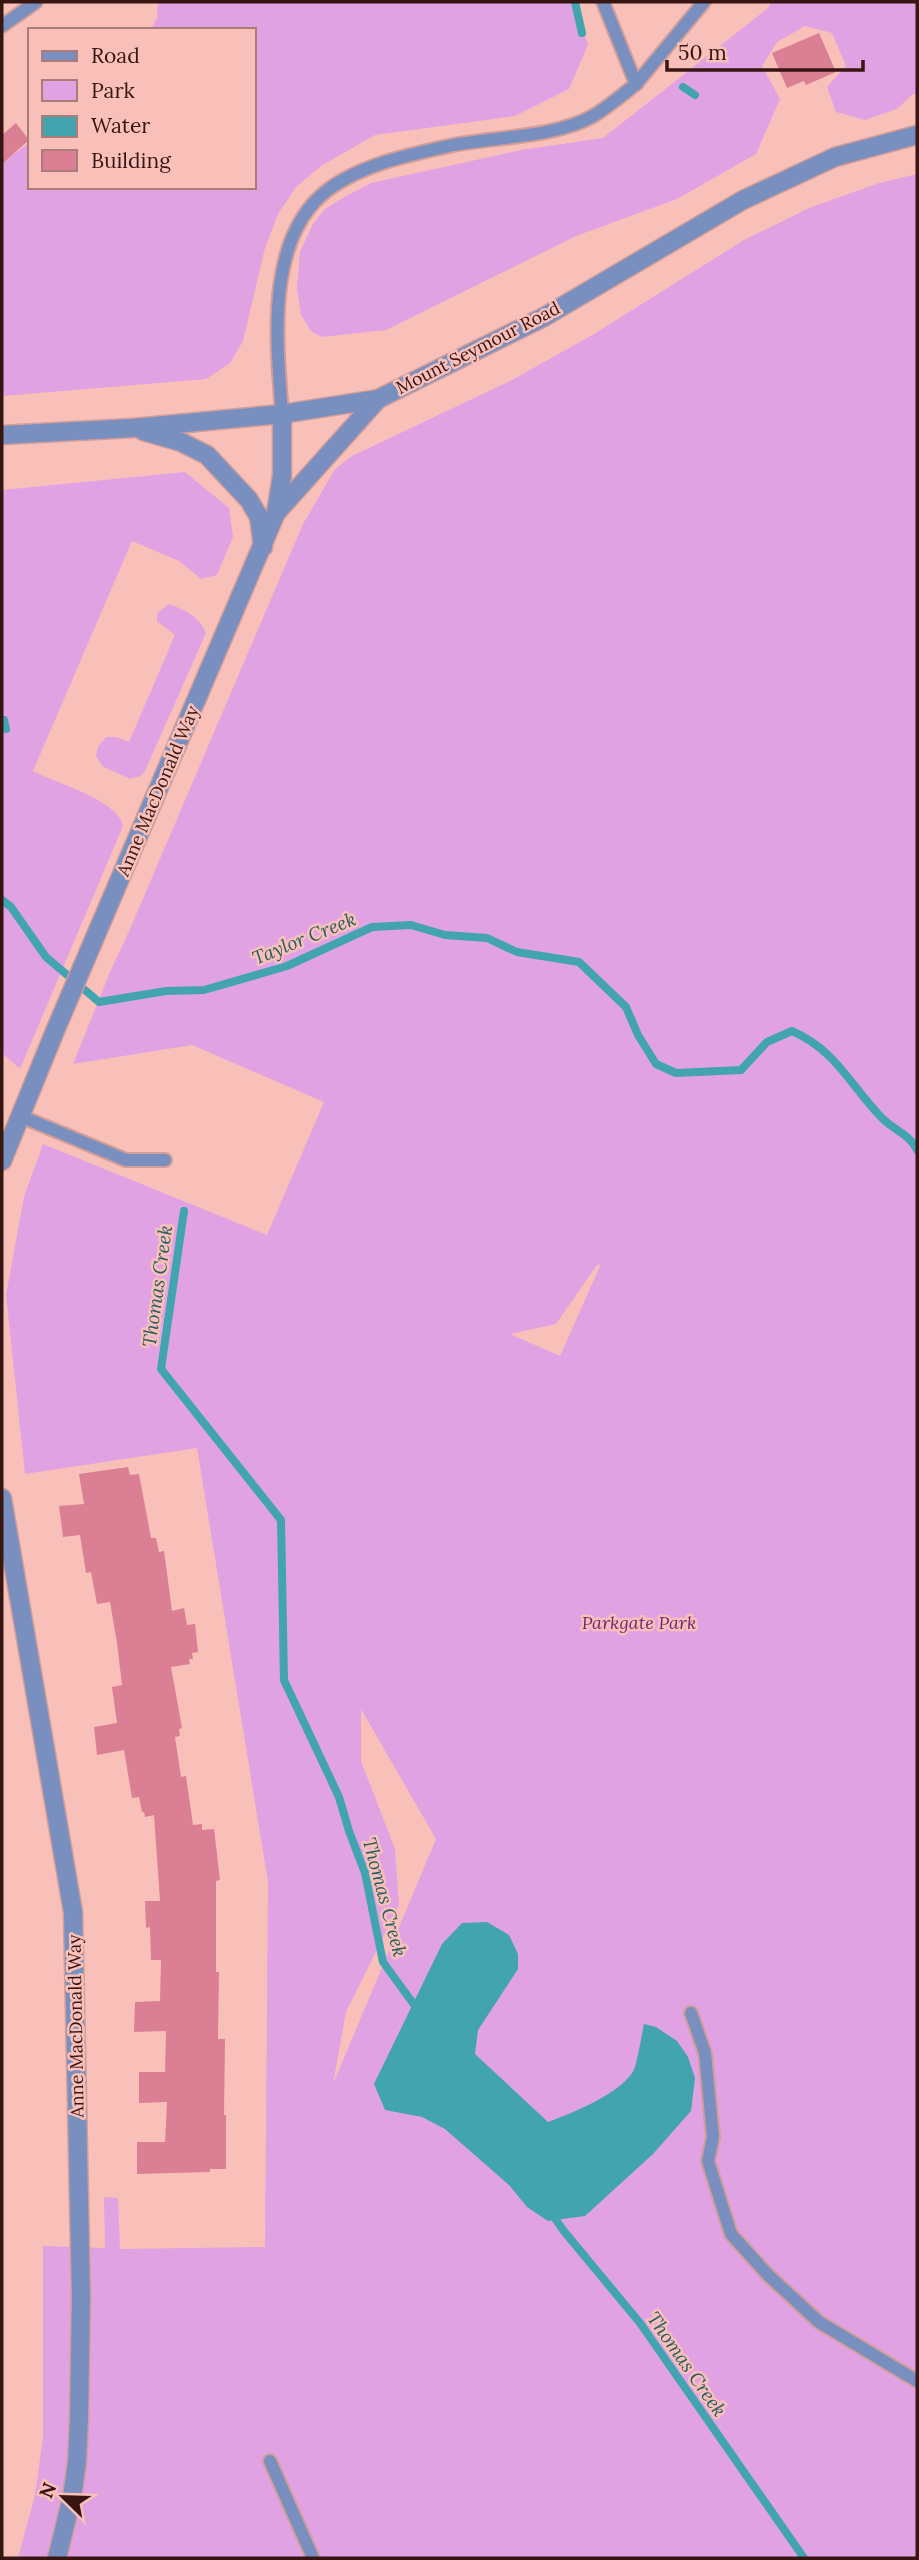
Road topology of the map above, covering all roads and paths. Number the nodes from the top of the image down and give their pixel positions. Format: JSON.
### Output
{"nodes":[{"id":1,"x":37,"y":2,"type":"edge"},
{"id":2,"x":603,"y":2,"type":"edge"},
{"id":3,"x":704,"y":2,"type":"edge"},
{"id":4,"x":2,"y":26,"type":"edge"},
{"id":5,"x":636,"y":84,"type":"junction"},
{"id":6,"x":917,"y":135,"type":"edge"},
{"id":7,"x":378,"y":399,"type":"junction"},
{"id":8,"x":282,"y":414,"type":"junction"},
{"id":9,"x":133,"y":428,"type":"junction"},
{"id":10,"x":2,"y":435,"type":"edge"},
{"id":11,"x":276,"y":513,"type":"junction"},
{"id":12,"x":263,"y":547,"type":"junction"},
{"id":13,"x":20,"y":1116,"type":"junction"},
{"id":14,"x":165,"y":1160,"type":"dead end"},
{"id":15,"x":2,"y":1161,"type":"edge"},
{"id":16,"x":2,"y":1498,"type":"edge"},
{"id":17,"x":691,"y":2013,"type":"dead end"},
{"id":18,"x":917,"y":2381,"type":"edge"},
{"id":19,"x":270,"y":2461,"type":"dead end"},
{"id":20,"x":57,"y":2558,"type":"edge"},
{"id":21,"x":313,"y":2558,"type":"edge"}],
"edges":[{"from":1,"to":4,"type":"lane"},
{"from":2,"to":5,"type":"lane"},
{"from":3,"to":5,"type":"lane"},
{"from":5,"to":8,"type":"lane"},
{"from":6,"to":7,"type":"street","name":"Mount Seymour Road"},
{"from":7,"to":8,"type":"street","name":"Mount Seymour Road"},
{"from":7,"to":11,"type":"street"},
{"from":8,"to":9,"type":"street","name":"Mount Seymour Road"},
{"from":8,"to":11,"type":"street","name":"Anne MacDonald Way"},
{"from":9,"to":10,"type":"street","name":"Mount Seymour Road"},
{"from":9,"to":12,"type":"street"},
{"from":11,"to":12,"type":"street","name":"Anne MacDonald Way"},
{"from":12,"to":13,"type":"street","name":"Anne MacDonald Way"},
{"from":13,"to":14,"type":"lane"},
{"from":13,"to":15,"type":"street","name":"Anne MacDonald Way"},
{"from":16,"to":20,"type":"street","name":"Anne MacDonald Way"},
{"from":17,"to":18,"type":"lane"},
{"from":19,"to":21,"type":"lane"}]}
